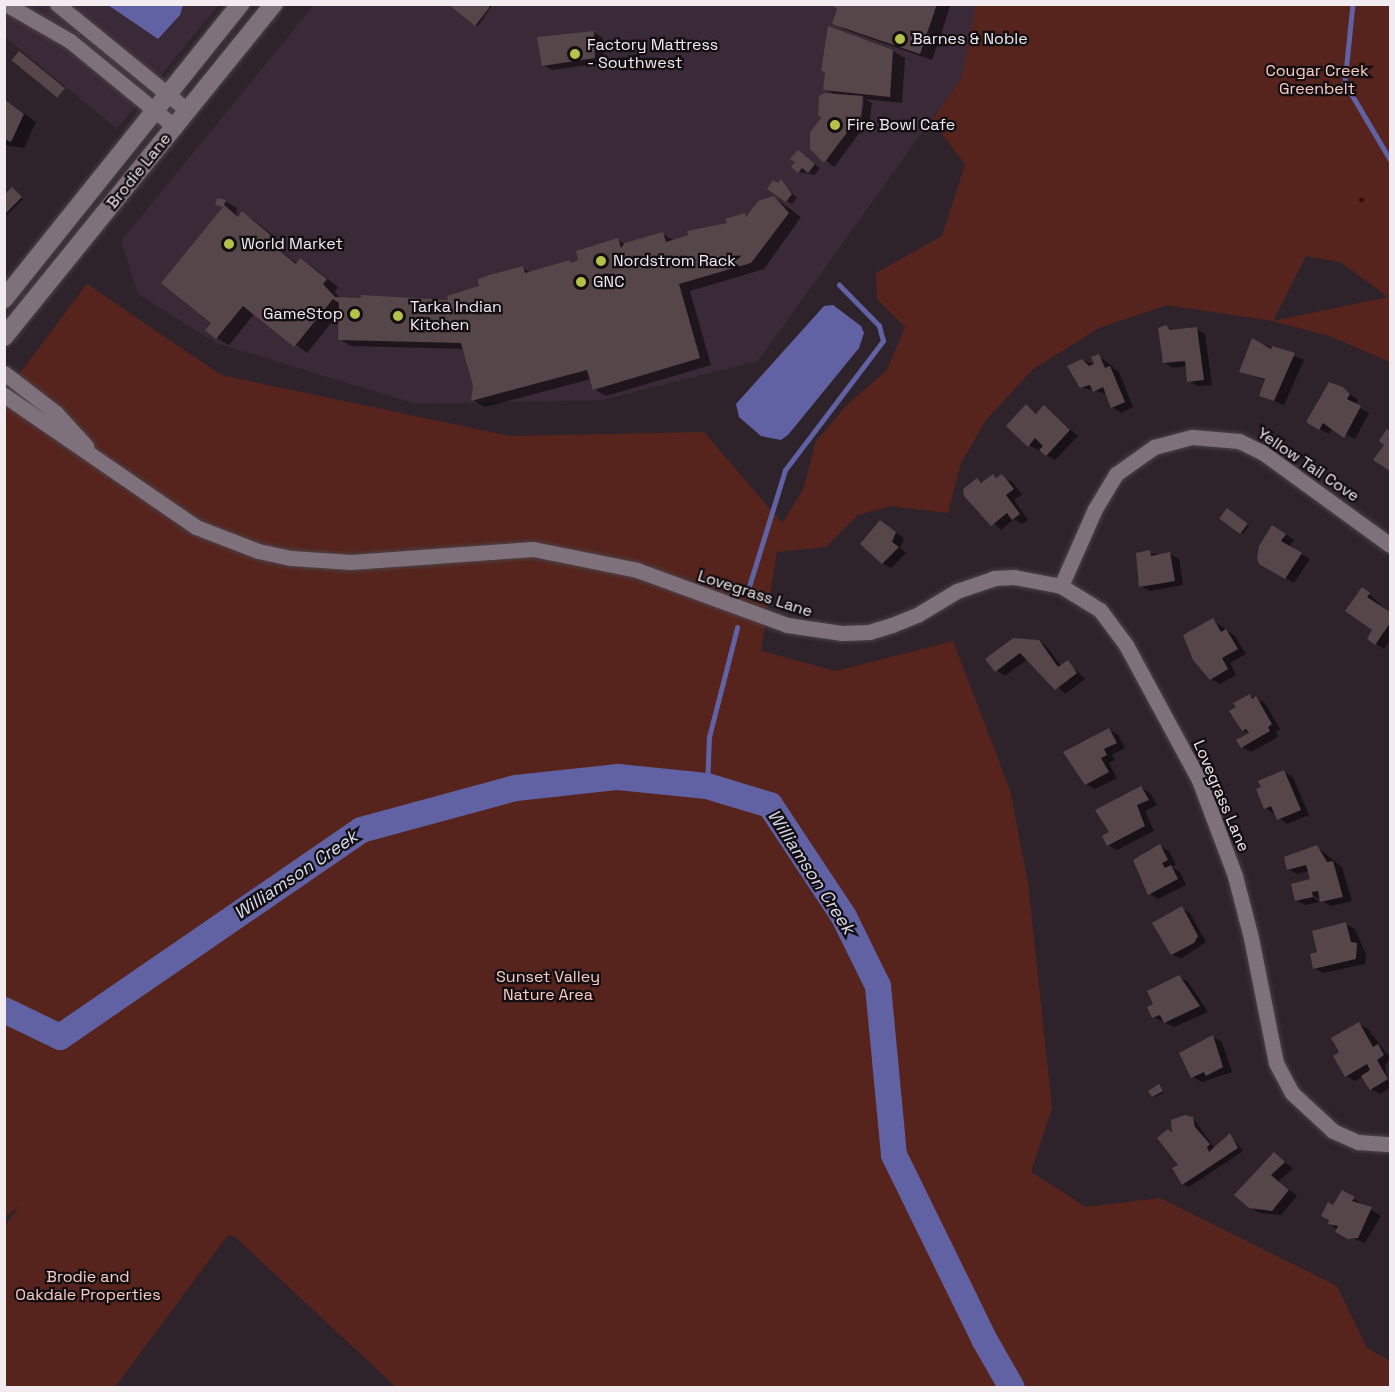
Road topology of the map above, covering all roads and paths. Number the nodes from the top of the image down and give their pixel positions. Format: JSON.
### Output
{"nodes":[{"id":1,"x":6,"y":4,"type":"edge"},
{"id":2,"x":57,"y":4,"type":"edge"},
{"id":3,"x":240,"y":4,"type":"edge"},
{"id":4,"x":274,"y":4,"type":"edge"},
{"id":5,"x":168,"y":94,"type":"junction"},
{"id":6,"x":155,"y":110,"type":"junction"},
{"id":7,"x":188,"y":111,"type":"junction"},
{"id":8,"x":175,"y":127,"type":"junction"},
{"id":9,"x":4,"y":299,"type":"edge"},
{"id":10,"x":4,"y":337,"type":"edge"},
{"id":11,"x":4,"y":373,"type":"edge"},
{"id":12,"x":4,"y":395,"type":"edge"},
{"id":13,"x":96,"y":457,"type":"junction"},
{"id":14,"x":1390,"y":545,"type":"edge"},
{"id":15,"x":1061,"y":586,"type":"junction"},
{"id":16,"x":1390,"y":1144,"type":"edge"}],
"edges":[{"from":1,"to":6,"type":"street"},
{"from":2,"to":5,"type":"street"},
{"from":3,"to":5,"type":"main road","name":"Brodie Lane"},
{"from":4,"to":7,"type":"main road","name":"Brodie Lane"},
{"from":5,"to":6,"type":"main road","name":"Brodie Lane"},
{"from":5,"to":7,"type":"street"},
{"from":6,"to":8,"type":"street"},
{"from":6,"to":9,"type":"main road","name":"Brodie Lane"},
{"from":7,"to":8,"type":"main road","name":"Brodie Lane"},
{"from":8,"to":10,"type":"main road","name":"Brodie Lane"},
{"from":11,"to":13,"type":"street","name":"Lovegrass Lane"},
{"from":12,"to":13,"type":"street","name":"Lovegrass Lane"},
{"from":13,"to":15,"type":"street","name":"Lovegrass Lane"},
{"from":14,"to":15,"type":"street","name":"Yellow Tail Cove"},
{"from":15,"to":16,"type":"street","name":"Lovegrass Lane"}]}
